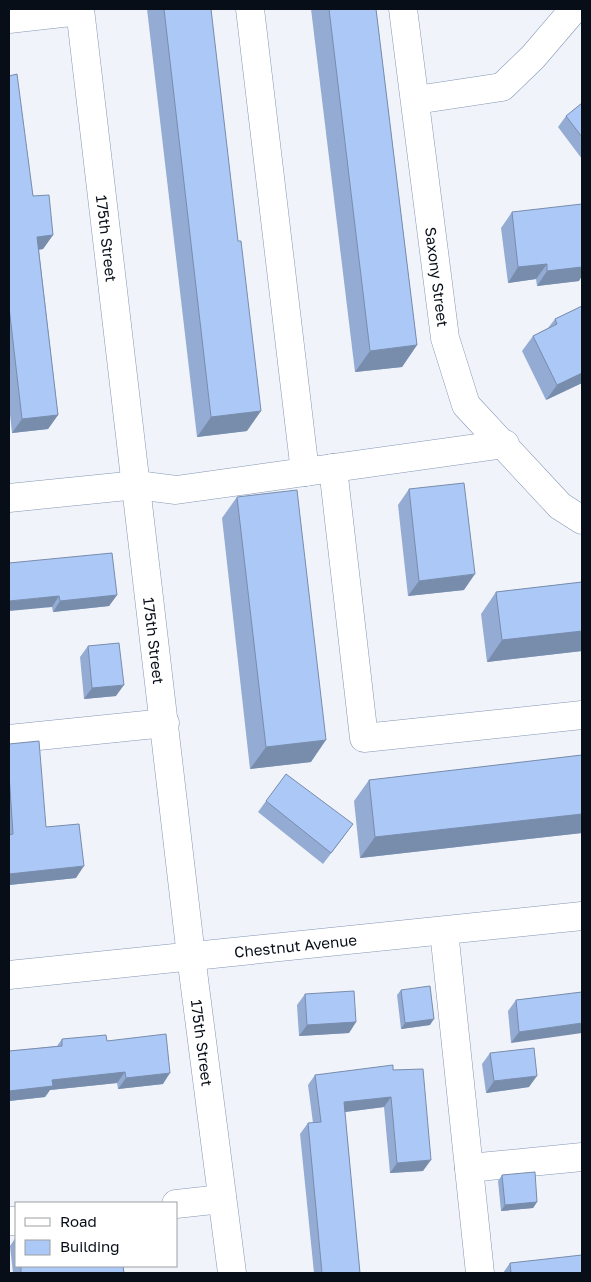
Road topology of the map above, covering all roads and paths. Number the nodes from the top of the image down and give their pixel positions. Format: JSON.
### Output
{"nodes":[{"id":1,"x":250,"y":9,"type":"edge"},
{"id":2,"x":403,"y":9,"type":"edge"},
{"id":3,"x":574,"y":9,"type":"edge"},
{"id":4,"x":80,"y":10,"type":"edge"},
{"id":5,"x":9,"y":19,"type":"edge"},
{"id":6,"x":416,"y":100,"type":"junction"},
{"id":7,"x":505,"y":444,"type":"junction"},
{"id":8,"x":333,"y":468,"type":"junction"},
{"id":9,"x":305,"y":472,"type":"junction"},
{"id":10,"x":137,"y":485,"type":"junction"},
{"id":11,"x":9,"y":498,"type":"edge"},
{"id":12,"x":571,"y":513,"type":"edge"},
{"id":13,"x":582,"y":715,"type":"edge"},
{"id":14,"x":165,"y":723,"type":"junction"},
{"id":15,"x":9,"y":739,"type":"edge"},
{"id":16,"x":582,"y":916,"type":"edge"},
{"id":17,"x":444,"y":931,"type":"junction"},
{"id":18,"x":191,"y":956,"type":"junction"},
{"id":19,"x":9,"y":975,"type":"edge"},
{"id":20,"x":582,"y":1157,"type":"edge"},
{"id":21,"x":469,"y":1168,"type":"junction"},
{"id":22,"x":222,"y":1199,"type":"junction"},
{"id":23,"x":178,"y":1204,"type":"edge"},
{"id":24,"x":232,"y":1273,"type":"edge"},
{"id":25,"x":480,"y":1273,"type":"edge"}],
"edges":[{"from":1,"to":9,"type":"street"},
{"from":2,"to":6,"type":"street","name":"Saxony Street"},
{"from":3,"to":6,"type":"street"},
{"from":4,"to":5,"type":"street"},
{"from":4,"to":10,"type":"street","name":"175th Street"},
{"from":6,"to":7,"type":"street","name":"Saxony Street"},
{"from":7,"to":8,"type":"street"},
{"from":7,"to":12,"type":"street","name":"Saxony Street"},
{"from":8,"to":9,"type":"street"},
{"from":8,"to":13,"type":"street"},
{"from":9,"to":10,"type":"street"},
{"from":10,"to":11,"type":"street"},
{"from":10,"to":14,"type":"street","name":"175th Street"},
{"from":14,"to":15,"type":"street"},
{"from":14,"to":18,"type":"street","name":"175th Street"},
{"from":16,"to":17,"type":"street","name":"Chestnut Avenue"},
{"from":17,"to":18,"type":"street","name":"Chestnut Avenue"},
{"from":17,"to":21,"type":"street"},
{"from":18,"to":19,"type":"street","name":"Chestnut Avenue"},
{"from":18,"to":22,"type":"street","name":"175th Street"},
{"from":20,"to":21,"type":"street"},
{"from":21,"to":25,"type":"street"},
{"from":22,"to":23,"type":"street"},
{"from":22,"to":24,"type":"street","name":"175th Street"}]}
